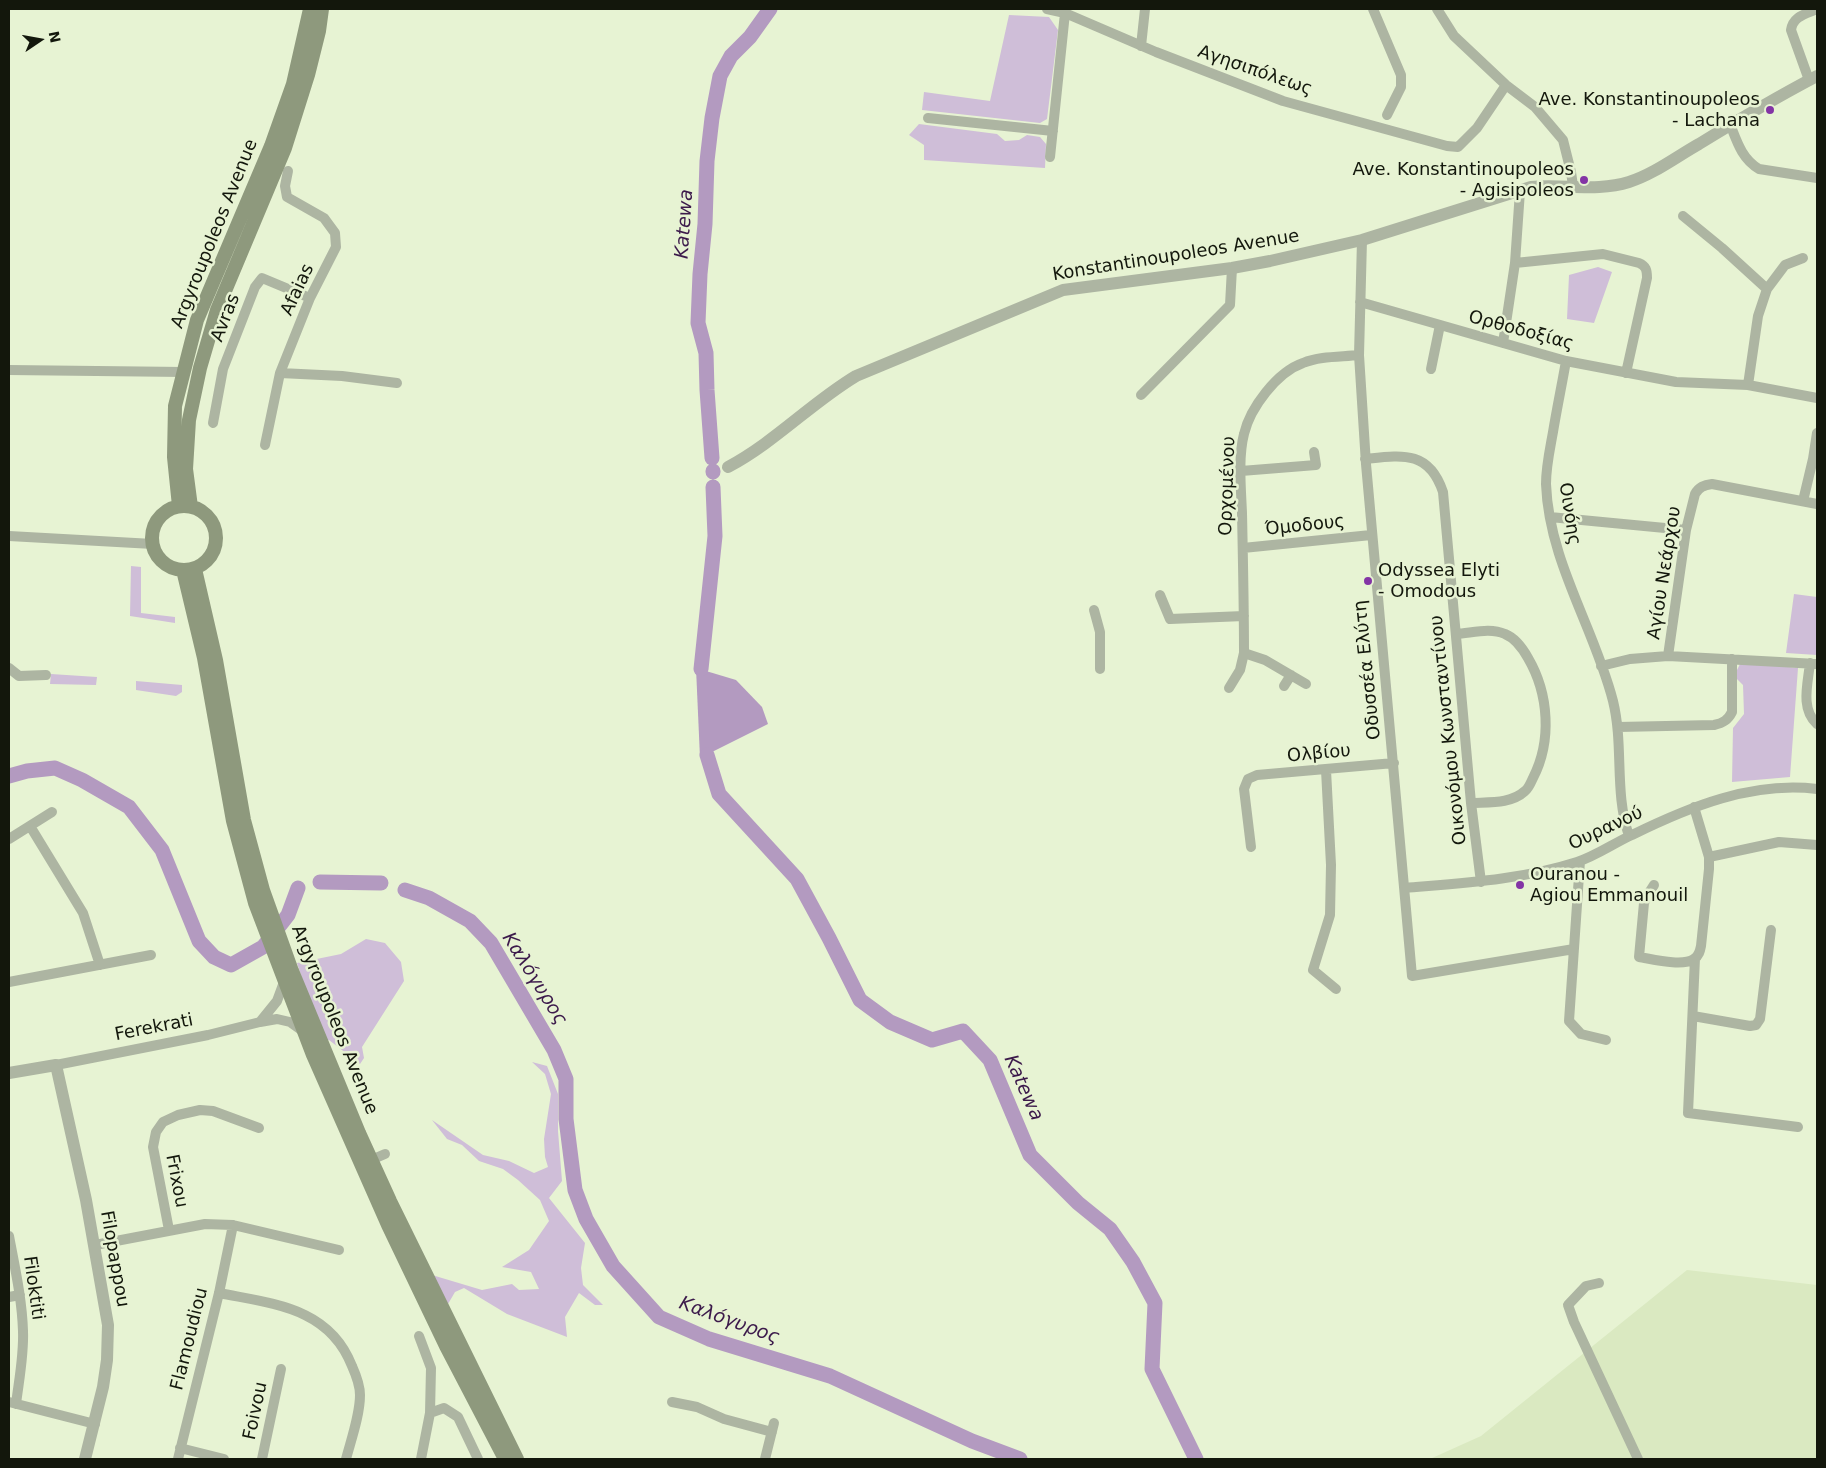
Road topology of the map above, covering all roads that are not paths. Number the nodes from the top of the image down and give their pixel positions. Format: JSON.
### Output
{"nodes":[{"id":1,"x":310,"y":9,"type":"edge"},
{"id":2,"x":322,"y":9,"type":"edge"},
{"id":3,"x":1047,"y":9,"type":"edge"},
{"id":4,"x":1145,"y":9,"type":"edge"},
{"id":5,"x":1373,"y":9,"type":"edge"},
{"id":6,"x":1438,"y":9,"type":"edge"},
{"id":7,"x":1817,"y":9,"type":"edge"},
{"id":8,"x":1065,"y":13,"type":"junction"},
{"id":9,"x":1141,"y":46,"type":"junction"},
{"id":10,"x":1813,"y":78,"type":"edge"},
{"id":11,"x":1506,"y":85,"type":"junction"},
{"id":12,"x":1387,"y":115,"type":"dead end"},
{"id":13,"x":928,"y":118,"type":"dead end"},
{"id":14,"x":1730,"y":124,"type":"junction"},
{"id":15,"x":1053,"y":131,"type":"junction"},
{"id":16,"x":1050,"y":157,"type":"dead end"},
{"id":17,"x":288,"y":171,"type":"dead end"},
{"id":18,"x":1817,"y":178,"type":"edge"},
{"id":19,"x":1573,"y":186,"type":"junction"},
{"id":20,"x":1520,"y":191,"type":"junction"},
{"id":21,"x":1683,"y":216,"type":"dead end"},
{"id":22,"x":1362,"y":240,"type":"junction"},
{"id":23,"x":1803,"y":258,"type":"dead end"},
{"id":24,"x":1515,"y":263,"type":"junction"},
{"id":25,"x":1232,"y":268,"type":"junction"},
{"id":26,"x":1767,"y":289,"type":"junction"},
{"id":27,"x":310,"y":298,"type":"junction"},
{"id":28,"x":1360,"y":302,"type":"junction"},
{"id":29,"x":1440,"y":325,"type":"junction"},
{"id":30,"x":1503,"y":343,"type":"junction"},
{"id":31,"x":1359,"y":355,"type":"junction"},
{"id":32,"x":1566,"y":360,"type":"junction"},
{"id":33,"x":1431,"y":369,"type":"dead end"},
{"id":34,"x":9,"y":370,"type":"edge"},
{"id":35,"x":184,"y":372,"type":"junction"},
{"id":36,"x":280,"y":373,"type":"junction"},
{"id":37,"x":1626,"y":373,"type":"junction"},
{"id":38,"x":396,"y":383,"type":"dead end"},
{"id":39,"x":1748,"y":385,"type":"junction"},
{"id":40,"x":1141,"y":395,"type":"dead end"},
{"id":41,"x":1817,"y":398,"type":"edge"},
{"id":42,"x":213,"y":423,"type":"dead end"},
{"id":43,"x":1817,"y":433,"type":"edge"},
{"id":44,"x":264,"y":444,"type":"dead end"},
{"id":45,"x":1314,"y":452,"type":"dead end"},
{"id":46,"x":1365,"y":458,"type":"junction"},
{"id":47,"x":1815,"y":460,"type":"edge"},
{"id":48,"x":728,"y":466,"type":"dead end"},
{"id":49,"x":1241,"y":471,"type":"junction"},
{"id":50,"x":1803,"y":501,"type":"junction"},
{"id":51,"x":1817,"y":504,"type":"edge"},
{"id":52,"x":185,"y":506,"type":"junction"},
{"id":53,"x":1550,"y":517,"type":"junction"},
{"id":54,"x":1686,"y":530,"type":"junction"},
{"id":55,"x":1371,"y":535,"type":"junction"},
{"id":56,"x":9,"y":536,"type":"edge"},
{"id":57,"x":153,"y":544,"type":"junction"},
{"id":58,"x":1243,"y":548,"type":"junction"},
{"id":59,"x":189,"y":569,"type":"junction"},
{"id":60,"x":1160,"y":595,"type":"dead end"},
{"id":61,"x":1094,"y":610,"type":"dead end"},
{"id":62,"x":1244,"y":616,"type":"junction"},
{"id":63,"x":1456,"y":634,"type":"junction"},
{"id":64,"x":1244,"y":654,"type":"junction"},
{"id":65,"x":1668,"y":656,"type":"junction"},
{"id":66,"x":1732,"y":659,"type":"junction"},
{"id":67,"x":1814,"y":663,"type":"edge"},
{"id":68,"x":1602,"y":666,"type":"junction"},
{"id":69,"x":9,"y":668,"type":"edge"},
{"id":70,"x":1100,"y":669,"type":"dead end"},
{"id":71,"x":46,"y":675,"type":"dead end"},
{"id":72,"x":1291,"y":675,"type":"junction"},
{"id":73,"x":1306,"y":684,"type":"dead end"},
{"id":74,"x":1284,"y":686,"type":"dead end"},
{"id":75,"x":1229,"y":688,"type":"dead end"},
{"id":76,"x":1817,"y":724,"type":"edge"},
{"id":77,"x":1618,"y":727,"type":"junction"},
{"id":78,"x":1394,"y":763,"type":"junction"},
{"id":79,"x":1326,"y":770,"type":"junction"},
{"id":80,"x":1817,"y":789,"type":"edge"},
{"id":81,"x":1471,"y":803,"type":"junction"},
{"id":82,"x":1694,"y":807,"type":"junction"},
{"id":83,"x":52,"y":812,"type":"dead end"},
{"id":84,"x":30,"y":826,"type":"junction"},
{"id":85,"x":1630,"y":836,"type":"junction"},
{"id":86,"x":9,"y":839,"type":"edge"},
{"id":87,"x":1817,"y":845,"type":"edge"},
{"id":88,"x":1251,"y":848,"type":"dead end"},
{"id":89,"x":1709,"y":857,"type":"junction"},
{"id":90,"x":1580,"y":862,"type":"junction"},
{"id":91,"x":1481,"y":882,"type":"junction"},
{"id":92,"x":1654,"y":885,"type":"dead end"},
{"id":93,"x":1405,"y":888,"type":"junction"},
{"id":94,"x":1771,"y":930,"type":"dead end"},
{"id":95,"x":1574,"y":949,"type":"junction"},
{"id":96,"x":150,"y":956,"type":"dead end"},
{"id":97,"x":1695,"y":958,"type":"junction"},
{"id":98,"x":100,"y":965,"type":"junction"},
{"id":99,"x":288,"y":977,"type":"junction"},
{"id":100,"x":9,"y":982,"type":"edge"},
{"id":101,"x":1336,"y":989,"type":"dead end"},
{"id":102,"x":1693,"y":1016,"type":"junction"},
{"id":103,"x":260,"y":1022,"type":"junction"},
{"id":104,"x":304,"y":1032,"type":"junction"},
{"id":105,"x":1606,"y":1040,"type":"dead end"},
{"id":106,"x":56,"y":1065,"type":"junction"},
{"id":107,"x":9,"y":1073,"type":"edge"},
{"id":108,"x":1798,"y":1127,"type":"dead end"},
{"id":109,"x":259,"y":1128,"type":"dead end"},
{"id":110,"x":385,"y":1154,"type":"dead end"},
{"id":111,"x":371,"y":1160,"type":"junction"},
{"id":112,"x":233,"y":1225,"type":"junction"},
{"id":113,"x":169,"y":1230,"type":"junction"},
{"id":114,"x":9,"y":1236,"type":"edge"},
{"id":115,"x":95,"y":1245,"type":"junction"},
{"id":116,"x":339,"y":1250,"type":"dead end"},
{"id":117,"x":1599,"y":1283,"type":"dead end"},
{"id":118,"x":218,"y":1293,"type":"junction"},
{"id":119,"x":20,"y":1295,"type":"junction"},
{"id":120,"x":9,"y":1297,"type":"edge"},
{"id":121,"x":419,"y":1336,"type":"dead end"},
{"id":122,"x":281,"y":1369,"type":"dead end"},
{"id":123,"x":672,"y":1402,"type":"dead end"},
{"id":124,"x":12,"y":1403,"type":"edge"},
{"id":125,"x":430,"y":1413,"type":"junction"},
{"id":126,"x":95,"y":1424,"type":"junction"},
{"id":127,"x":180,"y":1448,"type":"junction"},
{"id":128,"x":85,"y":1459,"type":"edge"},
{"id":129,"x":178,"y":1459,"type":"edge"},
{"id":130,"x":224,"y":1459,"type":"edge"},
{"id":131,"x":262,"y":1459,"type":"edge"},
{"id":132,"x":346,"y":1459,"type":"edge"},
{"id":133,"x":421,"y":1459,"type":"edge"},
{"id":134,"x":478,"y":1459,"type":"edge"},
{"id":135,"x":505,"y":1459,"type":"edge"},
{"id":136,"x":516,"y":1459,"type":"edge"},
{"id":137,"x":765,"y":1459,"type":"edge"},
{"id":138,"x":1638,"y":1459,"type":"edge"}],
"edges":[{"from":1,"to":35,"type":"main road","name":"Argyroupoleos Avenue"},
{"from":2,"to":52,"type":"main road","name":"Argyroupoleos Avenue"},
{"from":3,"to":8,"type":"street","name":"Αγησιπόλεως"},
{"from":4,"to":9,"type":"street"},
{"from":5,"to":12,"type":"street"},
{"from":6,"to":11,"type":"street"},
{"from":7,"to":10,"type":"street"},
{"from":8,"to":9,"type":"street","name":"Αγησιπόλεως"},
{"from":8,"to":15,"type":"street"},
{"from":9,"to":11,"type":"street","name":"Αγησιπόλεως"},
{"from":10,"to":14,"type":"street","name":"Konstantinoupoleos Avenue"},
{"from":11,"to":19,"type":"street"},
{"from":13,"to":15,"type":"street"},
{"from":14,"to":18,"type":"street"},
{"from":14,"to":19,"type":"street","name":"Konstantinoupoleos Avenue"},
{"from":15,"to":16,"type":"street"},
{"from":17,"to":27,"type":"street","name":"Afaias"},
{"from":19,"to":20,"type":"street","name":"Konstantinoupoleos Avenue"},
{"from":20,"to":22,"type":"street","name":"Konstantinoupoleos Avenue"},
{"from":20,"to":24,"type":"street"},
{"from":21,"to":26,"type":"street"},
{"from":22,"to":25,"type":"street","name":"Konstantinoupoleos Avenue"},
{"from":22,"to":28,"type":"street","name":"Οδυσσέα Ελύτη"},
{"from":23,"to":26,"type":"street"},
{"from":24,"to":30,"type":"street"},
{"from":24,"to":37,"type":"street"},
{"from":25,"to":40,"type":"street"},
{"from":25,"to":48,"type":"street","name":"Konstantinoupoleos Avenue"},
{"from":26,"to":39,"type":"street"},
{"from":27,"to":36,"type":"street","name":"Afaias"},
{"from":27,"to":42,"type":"street","name":"Avras"},
{"from":28,"to":29,"type":"street","name":"Ορθοδοξίας"},
{"from":28,"to":31,"type":"street","name":"Οδυσσέα Ελύτη"},
{"from":29,"to":30,"type":"street","name":"Ορθοδοξίας"},
{"from":29,"to":33,"type":"street"},
{"from":30,"to":32,"type":"street","name":"Ορθοδοξίας"},
{"from":31,"to":46,"type":"street","name":"Οδυσσέα Ελύτη"},
{"from":31,"to":49,"type":"street","name":"Ορχομένου"},
{"from":32,"to":37,"type":"street","name":"Ορθοδοξίας"},
{"from":32,"to":53,"type":"street","name":"Οινόης"},
{"from":34,"to":35,"type":"street"},
{"from":35,"to":52,"type":"main road","name":"Argyroupoleos Avenue"},
{"from":36,"to":38,"type":"street"},
{"from":36,"to":44,"type":"street","name":"Afaias"},
{"from":37,"to":39,"type":"street","name":"Ορθοδοξίας"},
{"from":39,"to":41,"type":"street","name":"Ορθοδοξίας"},
{"from":43,"to":47,"type":"street"},
{"from":45,"to":49,"type":"street"},
{"from":46,"to":55,"type":"street","name":"Οδυσσέα Ελύτη"},
{"from":46,"to":63,"type":"street","name":"Οικονόμου Κωνσταντίνου"},
{"from":47,"to":50,"type":"street"},
{"from":49,"to":58,"type":"street","name":"Ορχομένου"},
{"from":50,"to":51,"type":"street"},
{"from":50,"to":54,"type":"street","name":"Αγίου Νεάρχου"},
{"from":52,"to":57,"type":"main road"},
{"from":52,"to":59,"type":"main road"},
{"from":53,"to":54,"type":"street"},
{"from":53,"to":68,"type":"street","name":"Οινόης"},
{"from":54,"to":65,"type":"street","name":"Αγίου Νεάρχου"},
{"from":55,"to":58,"type":"street","name":"Όμοδους"},
{"from":55,"to":78,"type":"street","name":"Οδυσσέα Ελύτη"},
{"from":56,"to":57,"type":"street"},
{"from":57,"to":59,"type":"main road"},
{"from":58,"to":62,"type":"street","name":"Ορχομένου"},
{"from":59,"to":99,"type":"main road","name":"Argyroupoleos Avenue"},
{"from":59,"to":99,"type":"main road","name":"Argyroupoleos Avenue"},
{"from":60,"to":62,"type":"street"},
{"from":61,"to":70,"type":"street"},
{"from":62,"to":64,"type":"street","name":"Ορχομένου"},
{"from":63,"to":81,"type":"street","name":"Οικονόμου Κωνσταντίνου"},
{"from":63,"to":81,"type":"street"},
{"from":64,"to":72,"type":"street"},
{"from":64,"to":75,"type":"street","name":"Ορχομένου"},
{"from":65,"to":66,"type":"street"},
{"from":65,"to":68,"type":"street"},
{"from":66,"to":67,"type":"street"},
{"from":66,"to":77,"type":"street"},
{"from":67,"to":76,"type":"street"},
{"from":68,"to":77,"type":"street","name":"Οινόης"},
{"from":69,"to":71,"type":"street"},
{"from":72,"to":73,"type":"street"},
{"from":72,"to":74,"type":"street"},
{"from":77,"to":85,"type":"street","name":"Οινόης"},
{"from":78,"to":79,"type":"street","name":"Ολβίου"},
{"from":78,"to":93,"type":"street","name":"Οδυσσέα Ελύτη"},
{"from":79,"to":88,"type":"street","name":"Ολβίου"},
{"from":79,"to":101,"type":"street"},
{"from":80,"to":82,"type":"street","name":"Ουρανού"},
{"from":81,"to":91,"type":"street","name":"Οικονόμου Κωνσταντίνου"},
{"from":82,"to":85,"type":"street","name":"Ουρανού"},
{"from":82,"to":89,"type":"street"},
{"from":83,"to":84,"type":"street"},
{"from":84,"to":86,"type":"street"},
{"from":84,"to":98,"type":"street"},
{"from":85,"to":90,"type":"street","name":"Ουρανού"},
{"from":87,"to":89,"type":"street"},
{"from":89,"to":97,"type":"street"},
{"from":90,"to":91,"type":"street","name":"Ουρανού"},
{"from":90,"to":95,"type":"street"},
{"from":91,"to":93,"type":"street","name":"Ουρανού"},
{"from":92,"to":97,"type":"street"},
{"from":93,"to":95,"type":"street","name":"Οδυσσέα Ελύτη"},
{"from":94,"to":102,"type":"street"},
{"from":95,"to":105,"type":"street"},
{"from":96,"to":98,"type":"street"},
{"from":97,"to":102,"type":"street"},
{"from":98,"to":100,"type":"street"},
{"from":99,"to":103,"type":"street"},
{"from":99,"to":104,"type":"main road","name":"Argyroupoleos Avenue"},
{"from":99,"to":111,"type":"main road","name":"Argyroupoleos Avenue"},
{"from":102,"to":108,"type":"street"},
{"from":103,"to":104,"type":"street","name":"Ferekrati"},
{"from":103,"to":106,"type":"street","name":"Ferekrati"},
{"from":104,"to":135,"type":"main road","name":"Argyroupoleos Avenue"},
{"from":106,"to":107,"type":"street","name":"Ferekrati"},
{"from":106,"to":115,"type":"street","name":"Filopappou"},
{"from":109,"to":113,"type":"street","name":"Frixou"},
{"from":110,"to":111,"type":"street"},
{"from":111,"to":136,"type":"main road","name":"Argyroupoleos Avenue"},
{"from":112,"to":113,"type":"street"},
{"from":112,"to":116,"type":"street"},
{"from":112,"to":118,"type":"street","name":"Flamoudiou"},
{"from":113,"to":115,"type":"street"},
{"from":114,"to":119,"type":"street","name":"Filoktiti"},
{"from":115,"to":126,"type":"street","name":"Filopappou"},
{"from":117,"to":138,"type":"street"},
{"from":118,"to":127,"type":"street","name":"Flamoudiou"},
{"from":118,"to":132,"type":"street"},
{"from":119,"to":120,"type":"street"},
{"from":119,"to":124,"type":"street","name":"Filoktiti"},
{"from":121,"to":125,"type":"street"},
{"from":122,"to":131,"type":"street","name":"Foivou"},
{"from":123,"to":137,"type":"street"},
{"from":124,"to":126,"type":"street"},
{"from":125,"to":133,"type":"street"},
{"from":125,"to":134,"type":"street"},
{"from":126,"to":128,"type":"street","name":"Filopappou"},
{"from":127,"to":129,"type":"street","name":"Flamoudiou"},
{"from":127,"to":130,"type":"street"}]}
